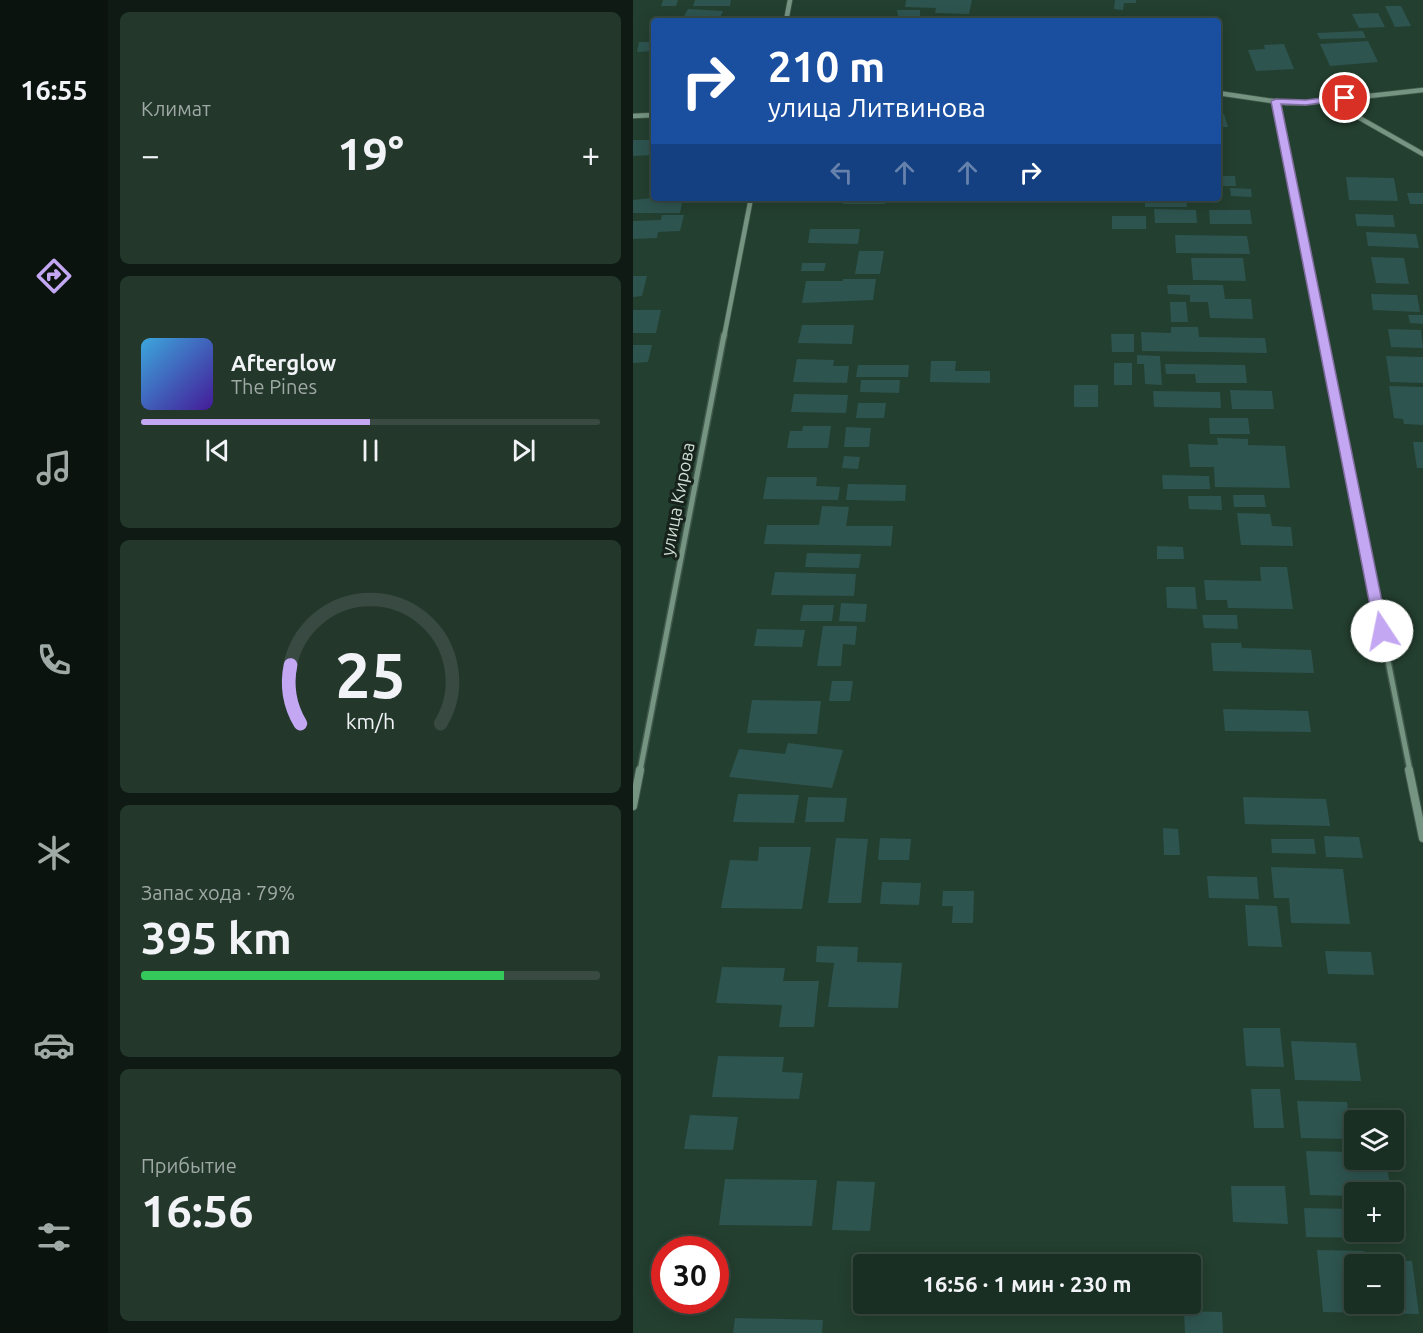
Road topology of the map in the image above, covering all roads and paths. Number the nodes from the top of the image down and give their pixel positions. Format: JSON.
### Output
{"nodes":[{"id":1,"x":790,"y":0,"type":"edge"},
{"id":2,"x":787,"y":18,"type":"edge"},
{"id":3,"x":1423,"y":90,"type":"edge"},
{"id":4,"x":1221,"y":93,"type":"edge"},
{"id":5,"x":1328,"y":100,"type":"junction"},
{"id":6,"x":1276,"y":101,"type":"junction"},
{"id":7,"x":633,"y":116,"type":"edge"},
{"id":8,"x":651,"y":116,"type":"edge"},
{"id":9,"x":1423,"y":154,"type":"edge"},
{"id":10,"x":750,"y":201,"type":"edge"},
{"id":11,"x":633,"y":806,"type":"edge"},
{"id":12,"x":1423,"y":838,"type":"edge"}],
"edges":[{"from":1,"to":2,"type":"street"},
{"from":3,"to":5,"type":"street"},
{"from":4,"to":6,"type":"street"},
{"from":5,"to":6,"type":"street"},
{"from":5,"to":9,"type":"street"},
{"from":6,"to":12,"type":"street"},
{"from":7,"to":8,"type":"street"},
{"from":10,"to":11,"type":"street","name":"улица Кирова"}]}
